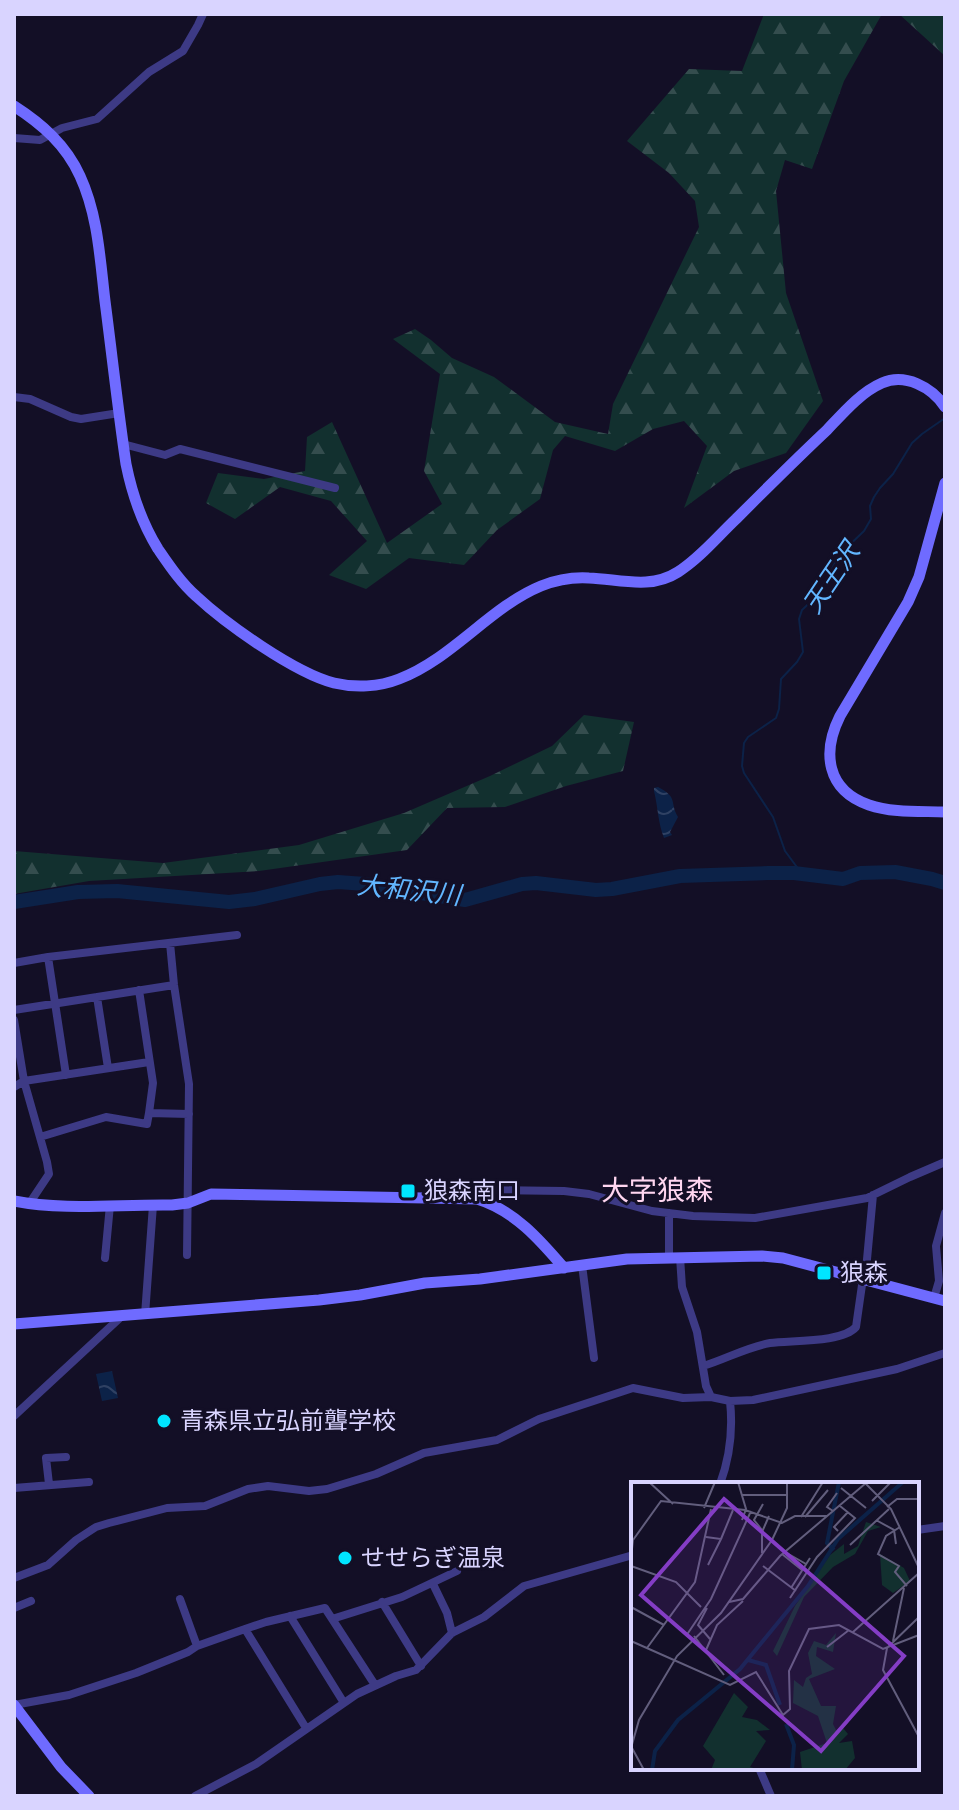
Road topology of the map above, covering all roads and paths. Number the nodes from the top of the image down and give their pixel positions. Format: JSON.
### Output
{"nodes":[{"id":1,"x":203,"y":14,"type":"edge"},
{"id":2,"x":14,"y":106,"type":"edge"},
{"id":3,"x":52,"y":134,"type":"junction"},
{"id":4,"x":14,"y":138,"type":"edge"},
{"id":5,"x":14,"y":397,"type":"edge"},
{"id":6,"x":945,"y":407,"type":"edge"},
{"id":7,"x":119,"y":413,"type":"junction"},
{"id":8,"x":123,"y":444,"type":"junction"},
{"id":9,"x":945,"y":483,"type":"edge"},
{"id":10,"x":335,"y":488,"type":"dead end"},
{"id":11,"x":945,"y":812,"type":"edge"},
{"id":12,"x":237,"y":935,"type":"dead end"},
{"id":13,"x":170,"y":943,"type":"junction"},
{"id":14,"x":48,"y":957,"type":"junction"},
{"id":15,"x":14,"y":963,"type":"edge"},
{"id":16,"x":174,"y":985,"type":"junction"},
{"id":17,"x":139,"y":990,"type":"junction"},
{"id":18,"x":97,"y":997,"type":"junction"},
{"id":19,"x":55,"y":1003,"type":"junction"},
{"id":20,"x":14,"y":1010,"type":"edge"},
{"id":21,"x":14,"y":1020,"type":"edge"},
{"id":22,"x":149,"y":1062,"type":"junction"},
{"id":23,"x":108,"y":1068,"type":"junction"},
{"id":24,"x":66,"y":1075,"type":"junction"},
{"id":25,"x":24,"y":1081,"type":"junction"},
{"id":26,"x":14,"y":1087,"type":"edge"},
{"id":27,"x":149,"y":1113,"type":"junction"},
{"id":28,"x":189,"y":1114,"type":"junction"},
{"id":29,"x":40,"y":1137,"type":"junction"},
{"id":30,"x":945,"y":1162,"type":"edge"},
{"id":31,"x":873,"y":1195,"type":"junction"},
{"id":32,"x":477,"y":1199,"type":"junction"},
{"id":33,"x":14,"y":1201,"type":"edge"},
{"id":34,"x":188,"y":1203,"type":"junction"},
{"id":35,"x":29,"y":1204,"type":"junction"},
{"id":36,"x":110,"y":1205,"type":"junction"},
{"id":37,"x":153,"y":1205,"type":"junction"},
{"id":38,"x":669,"y":1213,"type":"junction"},
{"id":39,"x":945,"y":1213,"type":"edge"},
{"id":40,"x":187,"y":1255,"type":"dead end"},
{"id":41,"x":674,"y":1257,"type":"junction"},
{"id":42,"x":105,"y":1258,"type":"dead end"},
{"id":43,"x":582,"y":1265,"type":"junction"},
{"id":44,"x":564,"y":1268,"type":"junction"},
{"id":45,"x":863,"y":1278,"type":"junction"},
{"id":46,"x":939,"y":1300,"type":"edge"},
{"id":47,"x":145,"y":1315,"type":"junction"},
{"id":48,"x":123,"y":1316,"type":"junction"},
{"id":49,"x":14,"y":1324,"type":"edge"},
{"id":50,"x":945,"y":1353,"type":"edge"},
{"id":51,"x":594,"y":1358,"type":"dead end"},
{"id":52,"x":703,"y":1366,"type":"junction"},
{"id":53,"x":711,"y":1397,"type":"junction"},
{"id":54,"x":730,"y":1401,"type":"junction"},
{"id":55,"x":14,"y":1416,"type":"edge"},
{"id":56,"x":66,"y":1457,"type":"dead end"},
{"id":57,"x":89,"y":1482,"type":"dead end"},
{"id":58,"x":721,"y":1482,"type":"edge"},
{"id":59,"x":49,"y":1484,"type":"junction"},
{"id":60,"x":14,"y":1488,"type":"edge"},
{"id":61,"x":945,"y":1526,"type":"edge"},
{"id":62,"x":919,"y":1530,"type":"edge"},
{"id":63,"x":631,"y":1556,"type":"edge"},
{"id":64,"x":457,"y":1571,"type":"dead end"},
{"id":65,"x":14,"y":1578,"type":"edge"},
{"id":66,"x":433,"y":1584,"type":"junction"},
{"id":67,"x":180,"y":1599,"type":"dead end"},
{"id":68,"x":31,"y":1601,"type":"dead end"},
{"id":69,"x":382,"y":1602,"type":"junction"},
{"id":70,"x":14,"y":1608,"type":"edge"},
{"id":71,"x":290,"y":1616,"type":"junction"},
{"id":72,"x":332,"y":1619,"type":"junction"},
{"id":73,"x":245,"y":1629,"type":"junction"},
{"id":74,"x":452,"y":1633,"type":"junction"},
{"id":75,"x":197,"y":1646,"type":"junction"},
{"id":76,"x":421,"y":1666,"type":"junction"},
{"id":77,"x":375,"y":1685,"type":"junction"},
{"id":78,"x":344,"y":1703,"type":"junction"},
{"id":79,"x":14,"y":1705,"type":"edge"},
{"id":80,"x":306,"y":1728,"type":"junction"},
{"id":81,"x":760,"y":1770,"type":"edge"},
{"id":82,"x":89,"y":1796,"type":"edge"},
{"id":83,"x":195,"y":1796,"type":"edge"},
{"id":84,"x":771,"y":1796,"type":"edge"}],
"edges":[{"from":1,"to":3,"type":"street"},
{"from":2,"to":3,"type":"street"},
{"from":3,"to":4,"type":"street"},
{"from":3,"to":7,"type":"street"},
{"from":5,"to":7,"type":"street"},
{"from":6,"to":8,"type":"street"},
{"from":7,"to":8,"type":"street"},
{"from":8,"to":10,"type":"street"},
{"from":9,"to":11,"type":"street"},
{"from":12,"to":13,"type":"street"},
{"from":13,"to":14,"type":"street"},
{"from":13,"to":16,"type":"street"},
{"from":14,"to":15,"type":"street"},
{"from":14,"to":19,"type":"street"},
{"from":16,"to":17,"type":"street"},
{"from":16,"to":28,"type":"street"},
{"from":17,"to":18,"type":"street"},
{"from":17,"to":22,"type":"street"},
{"from":18,"to":19,"type":"street"},
{"from":18,"to":23,"type":"street"},
{"from":19,"to":20,"type":"street"},
{"from":19,"to":24,"type":"street"},
{"from":21,"to":25,"type":"street"},
{"from":22,"to":23,"type":"street"},
{"from":22,"to":27,"type":"street"},
{"from":23,"to":24,"type":"street"},
{"from":24,"to":25,"type":"street"},
{"from":25,"to":26,"type":"street"},
{"from":25,"to":29,"type":"street"},
{"from":27,"to":28,"type":"street"},
{"from":27,"to":29,"type":"street"},
{"from":28,"to":34,"type":"street"},
{"from":29,"to":35,"type":"street"},
{"from":30,"to":31,"type":"street"},
{"from":31,"to":38,"type":"street"},
{"from":31,"to":45,"type":"street"},
{"from":32,"to":34,"type":"street"},
{"from":32,"to":38,"type":"street"},
{"from":32,"to":44,"type":"street"},
{"from":33,"to":35,"type":"street"},
{"from":34,"to":37,"type":"street"},
{"from":34,"to":40,"type":"street"},
{"from":35,"to":36,"type":"street"},
{"from":36,"to":37,"type":"street"},
{"from":36,"to":42,"type":"street"},
{"from":37,"to":47,"type":"street"},
{"from":38,"to":41,"type":"street"},
{"from":39,"to":46,"type":"street"},
{"from":41,"to":43,"type":"street"},
{"from":41,"to":45,"type":"street"},
{"from":41,"to":52,"type":"street"},
{"from":43,"to":44,"type":"street"},
{"from":43,"to":51,"type":"street"},
{"from":44,"to":47,"type":"street"},
{"from":45,"to":46,"type":"street"},
{"from":45,"to":52,"type":"street"},
{"from":47,"to":48,"type":"street"},
{"from":48,"to":49,"type":"street"},
{"from":48,"to":55,"type":"street"},
{"from":50,"to":54,"type":"street"},
{"from":52,"to":53,"type":"street"},
{"from":53,"to":54,"type":"street"},
{"from":53,"to":65,"type":"street"},
{"from":54,"to":58,"type":"street"},
{"from":56,"to":59,"type":"street"},
{"from":57,"to":59,"type":"street"},
{"from":59,"to":60,"type":"street"},
{"from":61,"to":62,"type":"street"},
{"from":63,"to":74,"type":"street"},
{"from":64,"to":66,"type":"street"},
{"from":66,"to":69,"type":"street"},
{"from":66,"to":74,"type":"street"},
{"from":67,"to":75,"type":"street"},
{"from":68,"to":70,"type":"street"},
{"from":69,"to":72,"type":"street"},
{"from":69,"to":76,"type":"street"},
{"from":71,"to":72,"type":"street"},
{"from":71,"to":73,"type":"street"},
{"from":71,"to":78,"type":"street"},
{"from":72,"to":77,"type":"street"},
{"from":73,"to":75,"type":"street"},
{"from":73,"to":80,"type":"street"},
{"from":74,"to":76,"type":"street"},
{"from":75,"to":79,"type":"street"},
{"from":76,"to":77,"type":"street"},
{"from":77,"to":78,"type":"street"},
{"from":78,"to":80,"type":"street"},
{"from":79,"to":82,"type":"street"},
{"from":80,"to":83,"type":"street"},
{"from":81,"to":84,"type":"street"}]}
